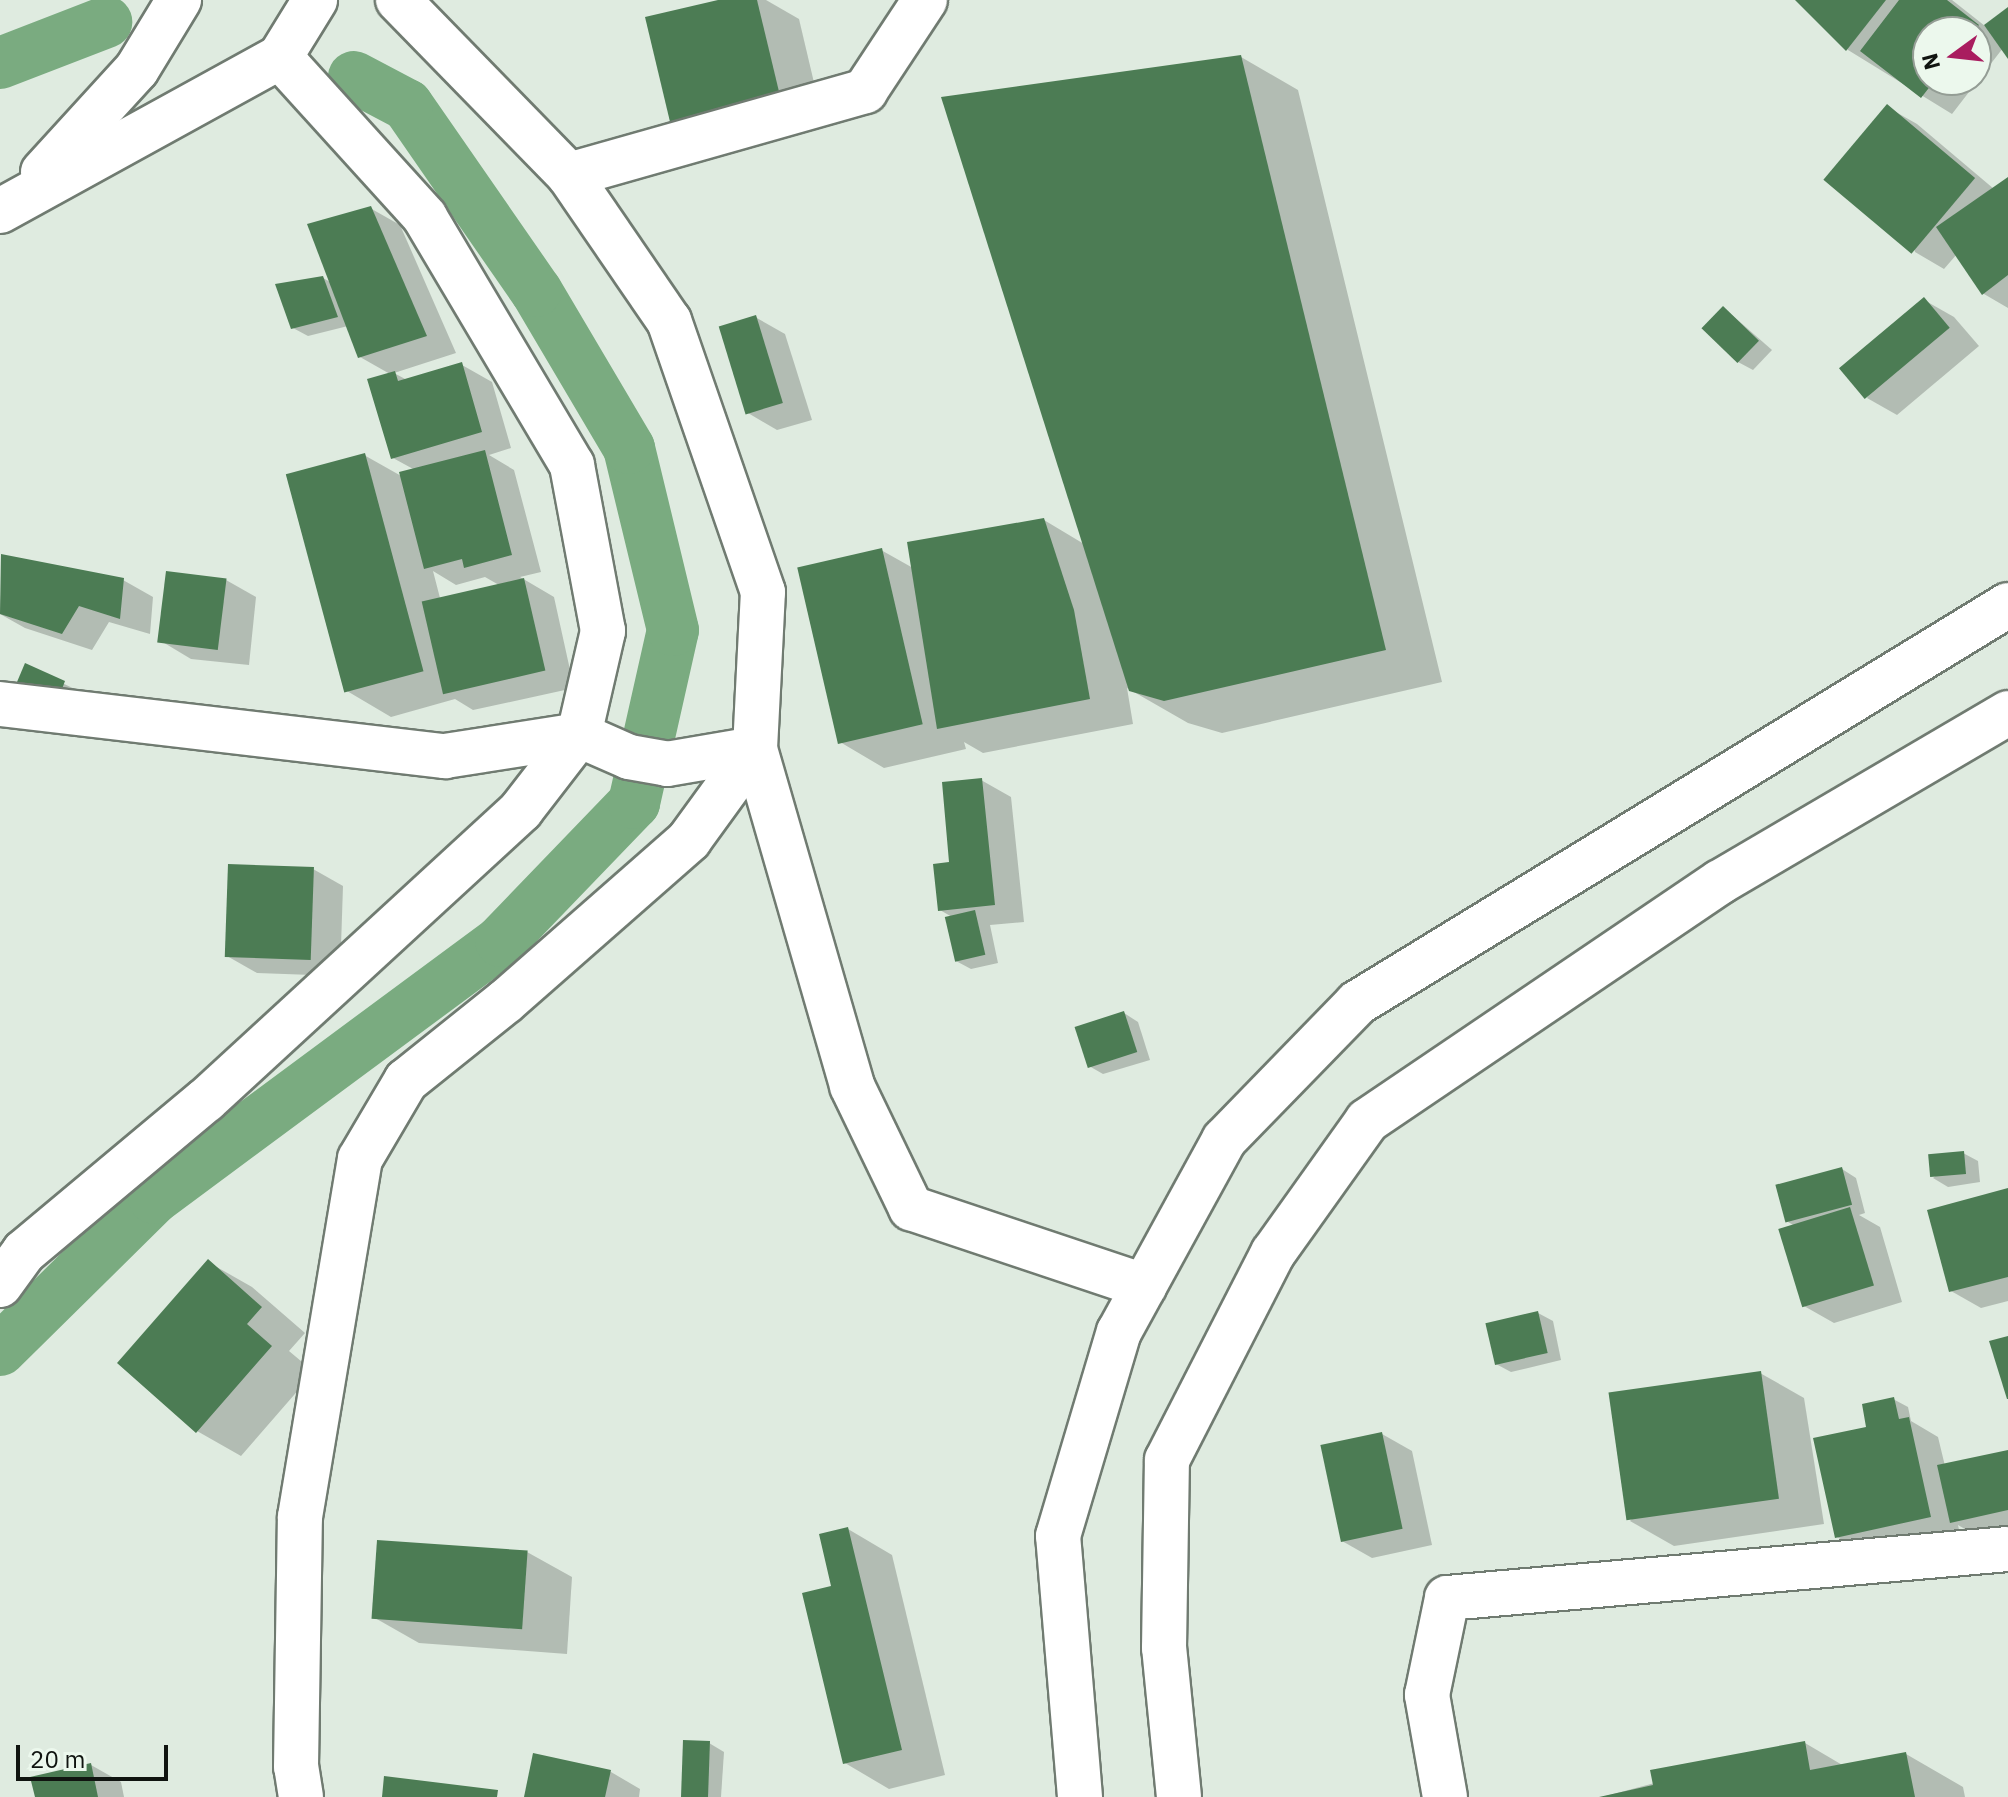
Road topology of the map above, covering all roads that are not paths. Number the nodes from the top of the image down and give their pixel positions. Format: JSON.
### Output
{"nodes":[{"id":1,"x":179,"y":0,"type":"edge"},
{"id":2,"x":315,"y":0,"type":"edge"},
{"id":3,"x":398,"y":0,"type":"edge"},
{"id":4,"x":925,"y":0,"type":"edge"},
{"id":5,"x":280,"y":57,"type":"junction"},
{"id":6,"x":569,"y":175,"type":"junction"},
{"id":7,"x":10,"y":204,"type":"edge"},
{"id":8,"x":2008,"y":605,"type":"edge"},
{"id":9,"x":0,"y":704,"type":"edge"},
{"id":10,"x":2008,"y":713,"type":"edge"},
{"id":11,"x":579,"y":735,"type":"junction"},
{"id":12,"x":755,"y":749,"type":"junction"},
{"id":13,"x":0,"y":1285,"type":"edge"},
{"id":14,"x":1144,"y":1286,"type":"junction"},
{"id":15,"x":2008,"y":1549,"type":"edge"},
{"id":16,"x":301,"y":1797,"type":"edge"},
{"id":17,"x":1080,"y":1797,"type":"edge"},
{"id":18,"x":1179,"y":1797,"type":"edge"},
{"id":19,"x":1445,"y":1797,"type":"edge"}],
"edges":[{"from":1,"to":7,"type":"street"},
{"from":2,"to":5,"type":"street"},
{"from":3,"to":6,"type":"street"},
{"from":4,"to":6,"type":"street"},
{"from":5,"to":7,"type":"street"},
{"from":5,"to":11,"type":"street"},
{"from":6,"to":12,"type":"street"},
{"from":8,"to":14,"type":"street"},
{"from":9,"to":11,"type":"street"},
{"from":10,"to":18,"type":"street"},
{"from":11,"to":12,"type":"street"},
{"from":11,"to":13,"type":"street"},
{"from":12,"to":14,"type":"street"},
{"from":12,"to":16,"type":"street"},
{"from":14,"to":17,"type":"street"},
{"from":15,"to":19,"type":"street"}]}
